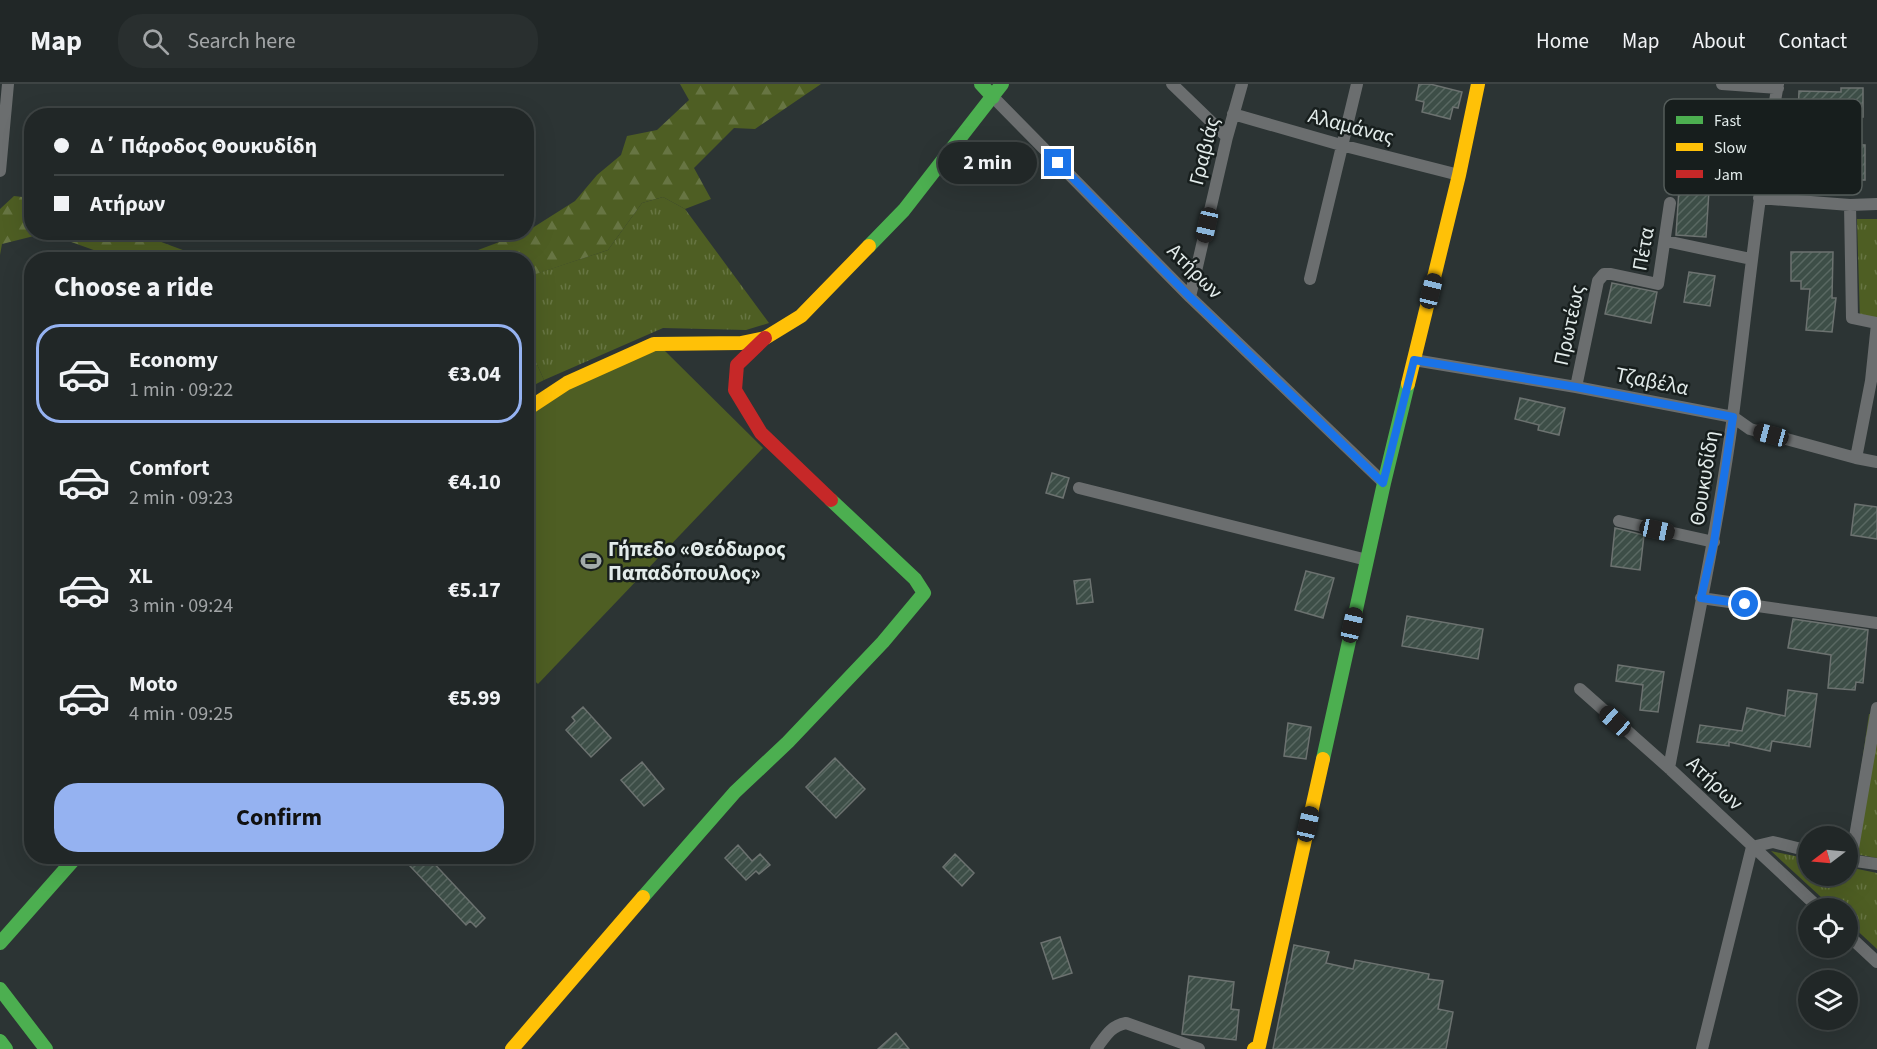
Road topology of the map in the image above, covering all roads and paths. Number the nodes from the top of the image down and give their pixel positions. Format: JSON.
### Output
{"nodes":[{"id":1,"x":8,"y":84,"type":"edge"},
{"id":2,"x":981,"y":84,"type":"edge"},
{"id":3,"x":1002,"y":84,"type":"edge"},
{"id":4,"x":1172,"y":84,"type":"edge"},
{"id":5,"x":1242,"y":84,"type":"edge"},
{"id":6,"x":1357,"y":84,"type":"edge"},
{"id":7,"x":1478,"y":84,"type":"edge"},
{"id":8,"x":1722,"y":84,"type":"edge"},
{"id":9,"x":1778,"y":86,"type":"edge"},
{"id":10,"x":993,"y":97,"type":"junction"},
{"id":11,"x":1233,"y":114,"type":"junction"},
{"id":12,"x":1227,"y":137,"type":"junction"},
{"id":13,"x":1341,"y":145,"type":"junction"},
{"id":14,"x":0,"y":171,"type":"edge"},
{"id":15,"x":1459,"y":175,"type":"junction"},
{"id":16,"x":1760,"y":195,"type":"edge"},
{"id":17,"x":1760,"y":198,"type":"junction"},
{"id":18,"x":1670,"y":203,"type":"dead end"},
{"id":19,"x":1877,"y":204,"type":"edge"},
{"id":20,"x":1850,"y":205,"type":"junction"},
{"id":21,"x":1666,"y":241,"type":"junction"},
{"id":22,"x":1751,"y":259,"type":"junction"},
{"id":23,"x":1604,"y":274,"type":"joint"},
{"id":24,"x":1310,"y":279,"type":"dead end"},
{"id":25,"x":1190,"y":297,"type":"junction"},
{"id":26,"x":1876,"y":324,"type":"edge"},
{"id":27,"x":765,"y":338,"type":"junction"},
{"id":28,"x":1414,"y":360,"type":"junction"},
{"id":29,"x":1576,"y":387,"type":"junction"},
{"id":30,"x":534,"y":405,"type":"edge"},
{"id":31,"x":1733,"y":417,"type":"junction"},
{"id":32,"x":1856,"y":458,"type":"junction"},
{"id":33,"x":1877,"y":462,"type":"edge"},
{"id":34,"x":1383,"y":483,"type":"junction"},
{"id":35,"x":1079,"y":488,"type":"dead end"},
{"id":36,"x":1619,"y":521,"type":"dead end"},
{"id":37,"x":1714,"y":542,"type":"junction"},
{"id":38,"x":1367,"y":560,"type":"junction"},
{"id":39,"x":1701,"y":598,"type":"junction"},
{"id":40,"x":1877,"y":622,"type":"edge"},
{"id":41,"x":1580,"y":689,"type":"dead end"},
{"id":42,"x":1877,"y":708,"type":"edge"},
{"id":43,"x":1669,"y":768,"type":"junction"},
{"id":44,"x":1856,"y":826,"type":"edge"},
{"id":45,"x":1752,"y":847,"type":"junction"},
{"id":46,"x":1798,"y":848,"type":"edge"},
{"id":47,"x":1858,"y":861,"type":"edge"},
{"id":48,"x":70,"y":864,"type":"edge"},
{"id":49,"x":1877,"y":864,"type":"edge"},
{"id":50,"x":1808,"y":898,"type":"edge"},
{"id":51,"x":0,"y":943,"type":"edge"},
{"id":52,"x":1858,"y":944,"type":"edge"},
{"id":53,"x":1877,"y":962,"type":"edge"},
{"id":54,"x":0,"y":989,"type":"edge"},
{"id":55,"x":0,"y":1041,"type":"edge"},
{"id":56,"x":1257,"y":1048,"type":"edge"},
{"id":57,"x":6,"y":1049,"type":"edge"},
{"id":58,"x":46,"y":1049,"type":"edge"},
{"id":59,"x":512,"y":1049,"type":"edge"},
{"id":60,"x":1096,"y":1049,"type":"edge"},
{"id":61,"x":1199,"y":1049,"type":"edge"},
{"id":62,"x":1702,"y":1049,"type":"edge"}],
"edges":[{"from":1,"to":14,"type":"street"},
{"from":2,"to":10,"type":"street","name":"Ατήρων"},
{"from":3,"to":10,"type":"street"},
{"from":4,"to":12,"type":"street"},
{"from":5,"to":11,"type":"street","name":"Γραβιάς"},
{"from":6,"to":13,"type":"street"},
{"from":7,"to":15,"type":"street"},
{"from":8,"to":9,"type":"street"},
{"from":10,"to":25,"type":"street","name":"Ατήρων"},
{"from":10,"to":27,"type":"street"},
{"from":11,"to":12,"type":"street","name":"Γραβιάς"},
{"from":11,"to":13,"type":"street","name":"Αλαμάνας"},
{"from":12,"to":25,"type":"street","name":"Γραβιάς"},
{"from":13,"to":15,"type":"street","name":"Αλαμάνας"},
{"from":13,"to":24,"type":"street"},
{"from":15,"to":28,"type":"street"},
{"from":16,"to":17,"type":"street","name":"Θουκυδίδη"},
{"from":17,"to":20,"type":"street"},
{"from":17,"to":22,"type":"street","name":"Θουκυδίδη"},
{"from":18,"to":21,"type":"street","name":"Πέτα"},
{"from":19,"to":20,"type":"street"},
{"from":20,"to":26,"type":"street"},
{"from":21,"to":22,"type":"street"},
{"from":21,"to":23,"type":"street","name":"Πέτα"},
{"from":22,"to":31,"type":"street","name":"Θουκυδίδη"},
{"from":23,"to":29,"type":"street","name":"Πρωτέως"},
{"from":25,"to":34,"type":"street","name":"Ατήρων"},
{"from":26,"to":32,"type":"street"},
{"from":27,"to":30,"type":"street"},
{"from":27,"to":59,"type":"street"},
{"from":28,"to":29,"type":"street","name":"Τζαβέλα"},
{"from":28,"to":34,"type":"street"},
{"from":29,"to":31,"type":"street","name":"Τζαβέλα"},
{"from":31,"to":32,"type":"street","name":"Τζαβέλα"},
{"from":31,"to":37,"type":"street","name":"Θουκυδίδη"},
{"from":32,"to":33,"type":"street","name":"Τζαβέλα"},
{"from":34,"to":38,"type":"street"},
{"from":35,"to":38,"type":"street"},
{"from":36,"to":37,"type":"street"},
{"from":37,"to":39,"type":"street","name":"Θουκυδίδη"},
{"from":38,"to":56,"type":"street"},
{"from":39,"to":40,"type":"street"},
{"from":39,"to":43,"type":"street","name":"Θουκυδίδη"},
{"from":41,"to":43,"type":"street","name":"Ατήρων"},
{"from":42,"to":44,"type":"street"},
{"from":43,"to":45,"type":"street","name":"Ατήρων"},
{"from":45,"to":46,"type":"street"},
{"from":45,"to":50,"type":"street","name":"Ατήρων"},
{"from":45,"to":62,"type":"street"},
{"from":47,"to":49,"type":"street"},
{"from":48,"to":51,"type":"street"},
{"from":52,"to":53,"type":"street"},
{"from":54,"to":58,"type":"street"},
{"from":55,"to":57,"type":"street"},
{"from":60,"to":61,"type":"street"}]}
